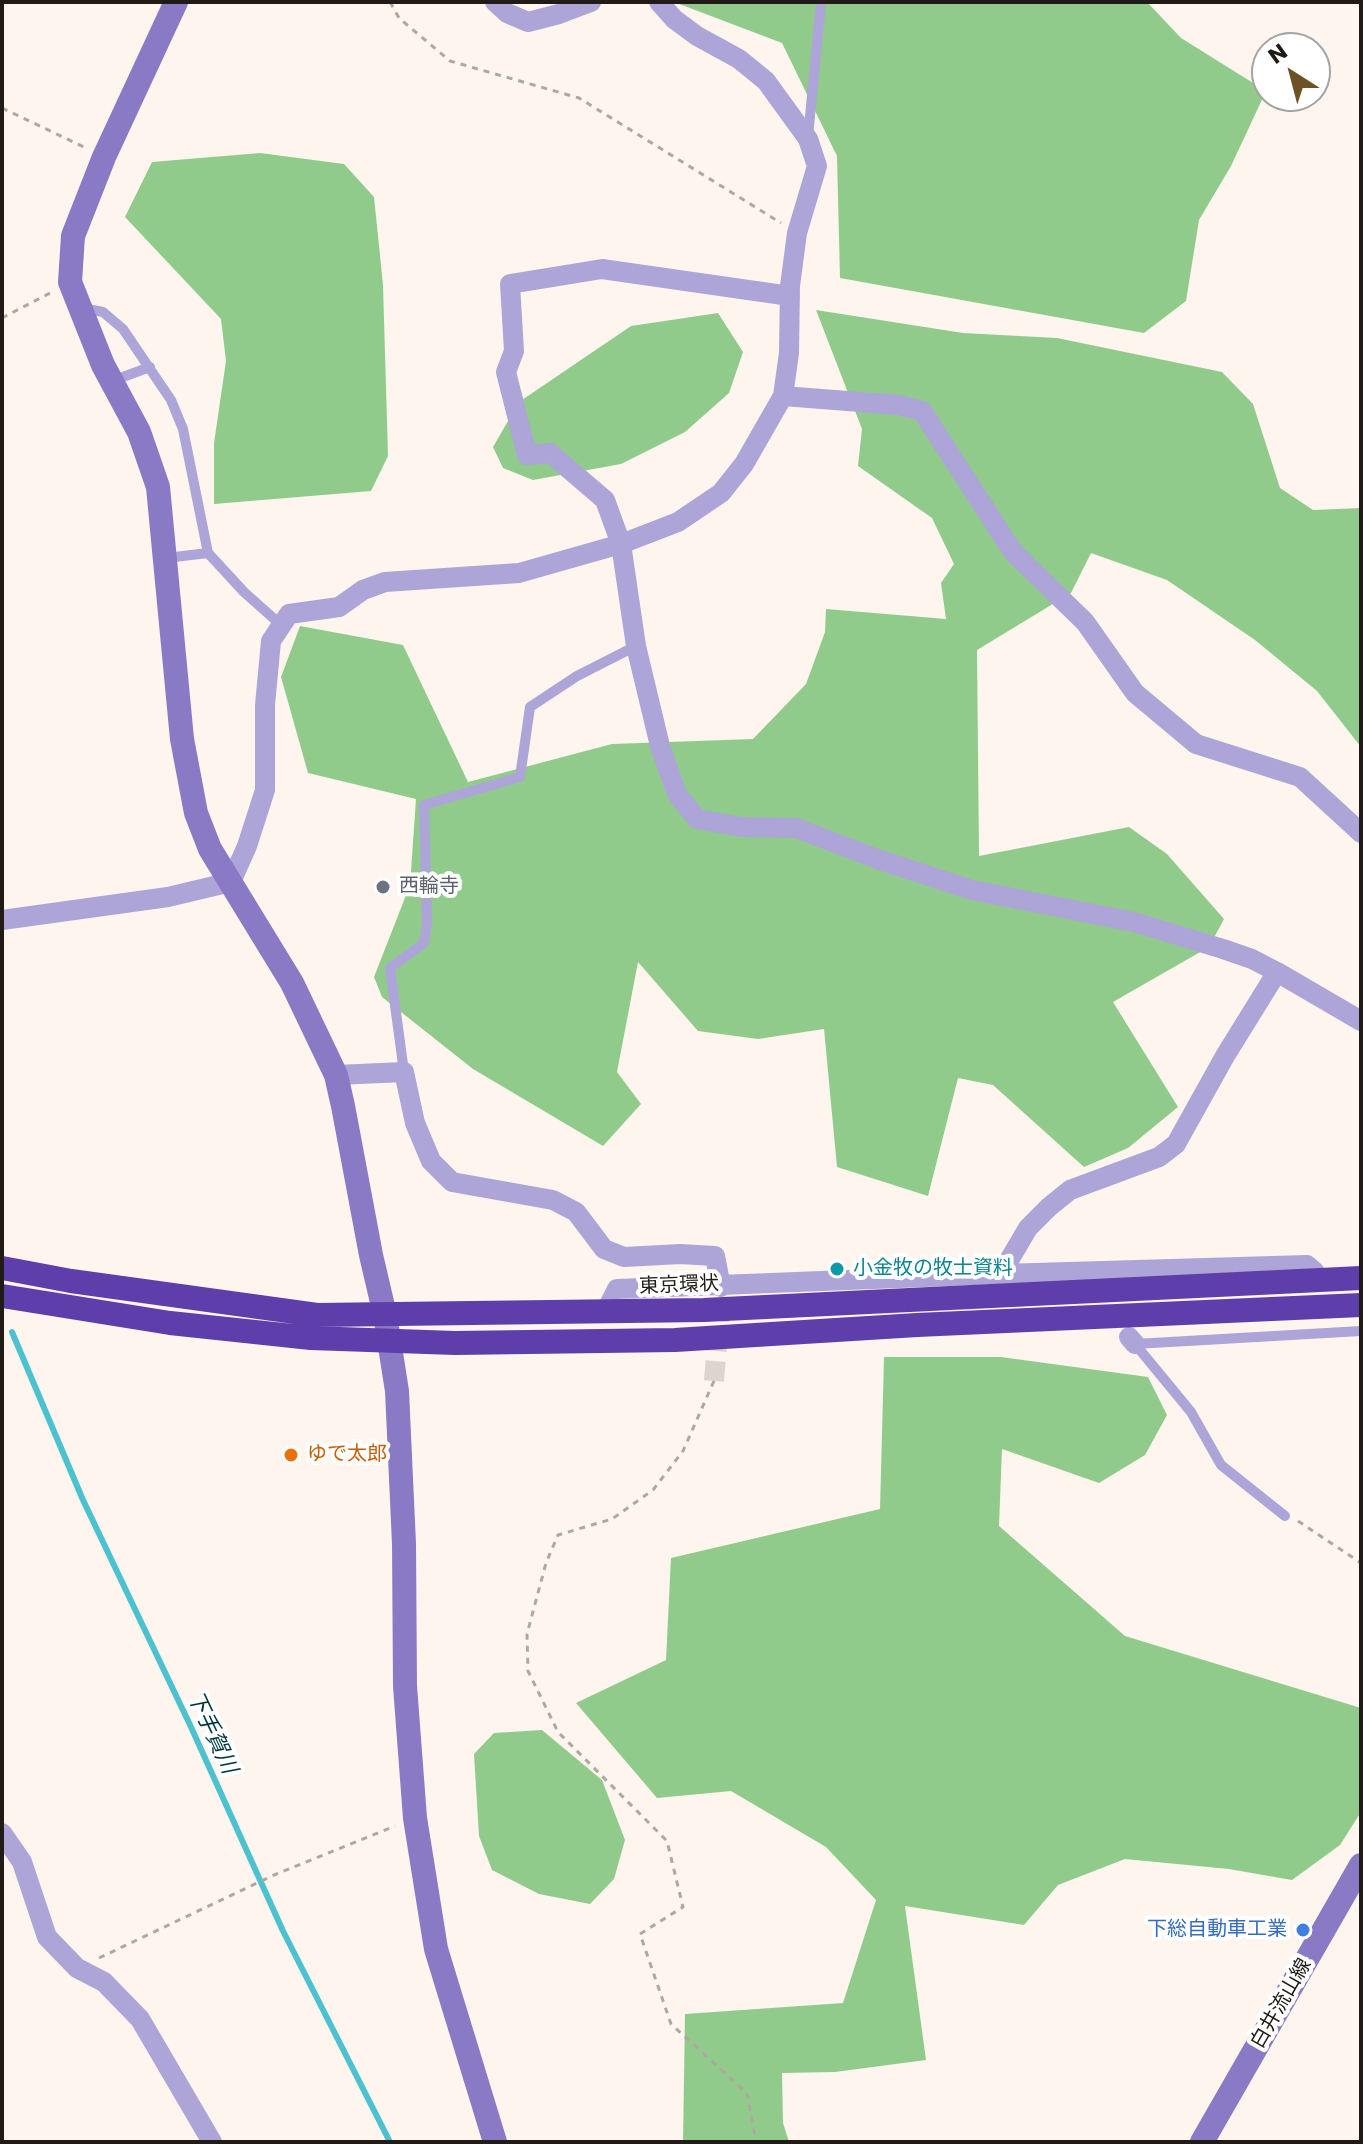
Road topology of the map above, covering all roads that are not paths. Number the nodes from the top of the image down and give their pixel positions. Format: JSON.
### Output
{"nodes":[{"id":1,"x":176,"y":2,"type":"edge"},
{"id":2,"x":495,"y":2,"type":"edge"},
{"id":3,"x":591,"y":2,"type":"edge"},
{"id":4,"x":659,"y":2,"type":"edge"},
{"id":5,"x":821,"y":2,"type":"edge"},
{"id":6,"x":808,"y":139,"type":"junction"},
{"id":7,"x":790,"y":296,"type":"junction"},
{"id":8,"x":80,"y":308,"type":"junction"},
{"id":9,"x":150,"y":367,"type":"junction"},
{"id":10,"x":112,"y":381,"type":"junction"},
{"id":11,"x":783,"y":396,"type":"junction"},
{"id":12,"x":621,"y":544,"type":"junction"},
{"id":13,"x":208,"y":553,"type":"junction"},
{"id":14,"x":166,"y":558,"type":"junction"},
{"id":15,"x":281,"y":625,"type":"junction"},
{"id":16,"x":636,"y":646,"type":"junction"},
{"id":17,"x":1361,"y":833,"type":"edge"},
{"id":18,"x":231,"y":882,"type":"junction"},
{"id":19,"x":2,"y":920,"type":"edge"},
{"id":20,"x":1277,"y":972,"type":"junction"},
{"id":21,"x":1361,"y":1021,"type":"edge"},
{"id":22,"x":404,"y":1072,"type":"junction"},
{"id":23,"x":336,"y":1075,"type":"junction"},
{"id":24,"x":2,"y":1268,"type":"edge"},
{"id":25,"x":1001,"y":1274,"type":"junction"},
{"id":26,"x":1361,"y":1278,"type":"edge"},
{"id":27,"x":1324,"y":1280,"type":"junction"},
{"id":28,"x":721,"y":1287,"type":"junction"},
{"id":29,"x":2,"y":1296,"type":"edge"},
{"id":30,"x":916,"y":1298,"type":"junction"},
{"id":31,"x":1361,"y":1305,"type":"edge"},
{"id":32,"x":1333,"y":1306,"type":"junction"},
{"id":33,"x":605,"y":1313,"type":"junction"},
{"id":34,"x":917,"y":1325,"type":"junction"},
{"id":35,"x":387,"y":1327,"type":"junction"},
{"id":36,"x":1361,"y":1331,"type":"edge"},
{"id":37,"x":1285,"y":1516,"type":"road end"},
{"id":38,"x":2,"y":1833,"type":"edge"},
{"id":39,"x":1361,"y":1865,"type":"edge"},
{"id":40,"x":212,"y":2142,"type":"edge"},
{"id":41,"x":495,"y":2142,"type":"edge"},
{"id":42,"x":1202,"y":2142,"type":"edge"}],
"edges":[{"from":1,"to":8,"type":"street"},
{"from":2,"to":3,"type":"street"},
{"from":4,"to":6,"type":"street"},
{"from":5,"to":6,"type":"lane"},
{"from":6,"to":7,"type":"street"},
{"from":7,"to":11,"type":"street"},
{"from":7,"to":12,"type":"street"},
{"from":8,"to":9,"type":"lane"},
{"from":8,"to":10,"type":"street"},
{"from":9,"to":10,"type":"lane"},
{"from":9,"to":13,"type":"lane"},
{"from":10,"to":14,"type":"street"},
{"from":11,"to":12,"type":"street"},
{"from":11,"to":17,"type":"street"},
{"from":12,"to":15,"type":"street"},
{"from":12,"to":16,"type":"street"},
{"from":13,"to":14,"type":"lane"},
{"from":13,"to":15,"type":"lane"},
{"from":14,"to":18,"type":"street"},
{"from":15,"to":18,"type":"street"},
{"from":16,"to":20,"type":"street"},
{"from":16,"to":22,"type":"lane"},
{"from":18,"to":19,"type":"street"},
{"from":18,"to":23,"type":"street"},
{"from":20,"to":21,"type":"street"},
{"from":20,"to":25,"type":"street"},
{"from":22,"to":23,"type":"street"},
{"from":22,"to":28,"type":"street"},
{"from":23,"to":35,"type":"street"},
{"from":24,"to":35,"type":"highway","name":"東京環状"},
{"from":25,"to":27,"type":"street"},
{"from":25,"to":28,"type":"street"},
{"from":26,"to":27,"type":"highway","name":"東京環状"},
{"from":27,"to":30,"type":"highway","name":"東京環状"},
{"from":27,"to":32,"type":"highway"},
{"from":28,"to":33,"type":"street"},
{"from":29,"to":35,"type":"highway","name":"東京環状"},
{"from":30,"to":33,"type":"highway","name":"東京環状"},
{"from":30,"to":34,"type":"highway"},
{"from":31,"to":32,"type":"highway","name":"東京環状"},
{"from":32,"to":34,"type":"highway","name":"東京環状"},
{"from":33,"to":35,"type":"highway","name":"東京環状"},
{"from":34,"to":35,"type":"highway","name":"東京環状"},
{"from":35,"to":41,"type":"street"},
{"from":36,"to":37,"type":"lane"},
{"from":38,"to":40,"type":"street"},
{"from":39,"to":42,"type":"street","name":"白井流山線"}]}
